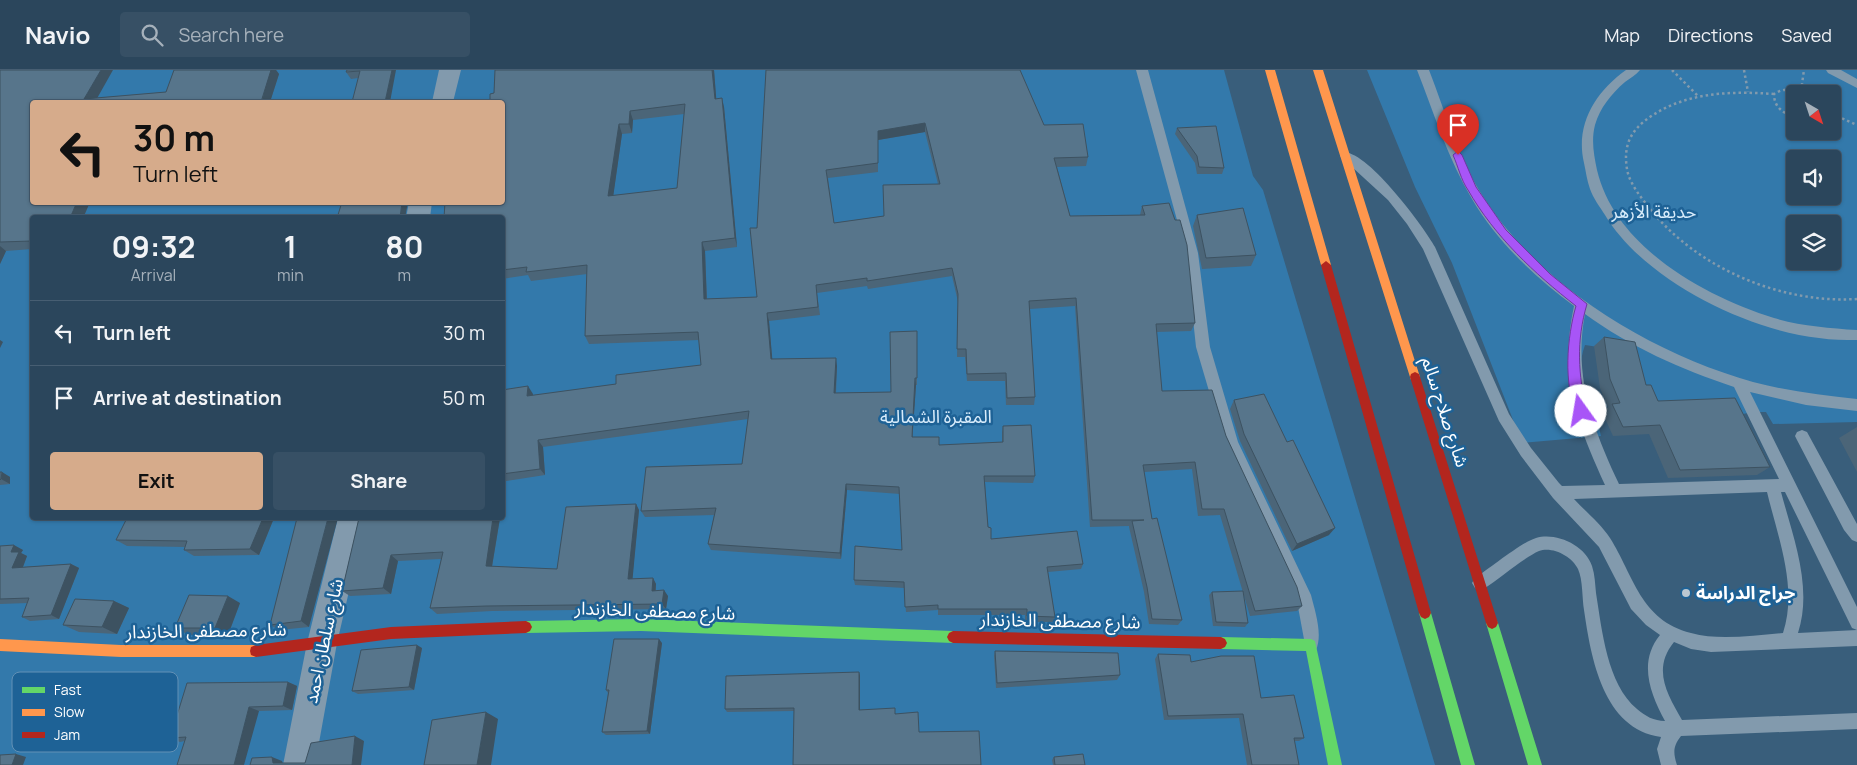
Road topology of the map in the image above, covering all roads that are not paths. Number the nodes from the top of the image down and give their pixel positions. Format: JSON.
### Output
{"nodes":[{"id":1,"x":450,"y":70,"type":"edge"},
{"id":2,"x":1142,"y":70,"type":"edge"},
{"id":3,"x":1270,"y":70,"type":"edge"},
{"id":4,"x":1318,"y":70,"type":"edge"},
{"id":5,"x":1423,"y":70,"type":"edge"},
{"id":6,"x":1634,"y":70,"type":"edge"},
{"id":7,"x":1832,"y":70,"type":"edge"},
{"id":8,"x":1857,"y":84,"type":"edge"},
{"id":9,"x":443,"y":100,"type":"edge"},
{"id":10,"x":1345,"y":156,"type":"junction"},
{"id":11,"x":1582,"y":304,"type":"junction"},
{"id":12,"x":1857,"y":335,"type":"edge"},
{"id":13,"x":1738,"y":382,"type":"junction"},
{"id":14,"x":1857,"y":405,"type":"edge"},
{"id":15,"x":1802,"y":436,"type":"dead end"},
{"id":16,"x":1789,"y":485,"type":"junction"},
{"id":17,"x":1772,"y":486,"type":"junction"},
{"id":18,"x":1615,"y":490,"type":"junction"},
{"id":19,"x":1558,"y":493,"type":"junction"},
{"id":20,"x":352,"y":520,"type":"edge"},
{"id":21,"x":1857,"y":535,"type":"edge"},
{"id":22,"x":1480,"y":583,"type":"junction"},
{"id":23,"x":1857,"y":623,"type":"edge"},
{"id":24,"x":1670,"y":633,"type":"junction"},
{"id":25,"x":1857,"y":638,"type":"edge"},
{"id":26,"x":1788,"y":641,"type":"junction"},
{"id":27,"x":322,"y":643,"type":"junction"},
{"id":28,"x":0,"y":645,"type":"edge"},
{"id":29,"x":1311,"y":645,"type":"junction"},
{"id":30,"x":1857,"y":721,"type":"edge"},
{"id":31,"x":1678,"y":728,"type":"junction"},
{"id":32,"x":299,"y":765,"type":"edge"},
{"id":33,"x":1335,"y":765,"type":"edge"},
{"id":34,"x":1468,"y":765,"type":"edge"},
{"id":35,"x":1535,"y":765,"type":"edge"},
{"id":36,"x":1669,"y":765,"type":"edge"}],
"edges":[{"from":1,"to":9,"type":"street"},
{"from":2,"to":29,"type":"lane"},
{"from":3,"to":34,"type":"main road"},
{"from":4,"to":10,"type":"main road","name":"شارع صلاح سالم"},
{"from":5,"to":11,"type":"lane"},
{"from":6,"to":12,"type":"lane"},
{"from":7,"to":8,"type":"lane"},
{"from":10,"to":19,"type":"lane"},
{"from":10,"to":22,"type":"main road","name":"شارع صلاح سالم"},
{"from":11,"to":13,"type":"lane"},
{"from":11,"to":18,"type":"lane"},
{"from":13,"to":14,"type":"lane"},
{"from":13,"to":16,"type":"lane"},
{"from":15,"to":21,"type":"lane"},
{"from":16,"to":17,"type":"lane"},
{"from":16,"to":23,"type":"lane"},
{"from":17,"to":18,"type":"lane"},
{"from":17,"to":26,"type":"lane"},
{"from":18,"to":19,"type":"lane"},
{"from":19,"to":24,"type":"lane"},
{"from":20,"to":27,"type":"street","name":"شارع سلطان احمد"},
{"from":22,"to":31,"type":"lane"},
{"from":22,"to":35,"type":"main road","name":"شارع صلاح سالم"},
{"from":24,"to":26,"type":"lane"},
{"from":24,"to":31,"type":"lane"},
{"from":25,"to":26,"type":"lane"},
{"from":27,"to":28,"type":"main road","name":"شارع مصطفى الخازندار"},
{"from":27,"to":29,"type":"main road","name":"شارع مصطفى الخازندار"},
{"from":27,"to":32,"type":"street","name":"شارع سلطان احمد"},
{"from":29,"to":33,"type":"main road"},
{"from":30,"to":31,"type":"lane"},
{"from":31,"to":36,"type":"lane"}]}
